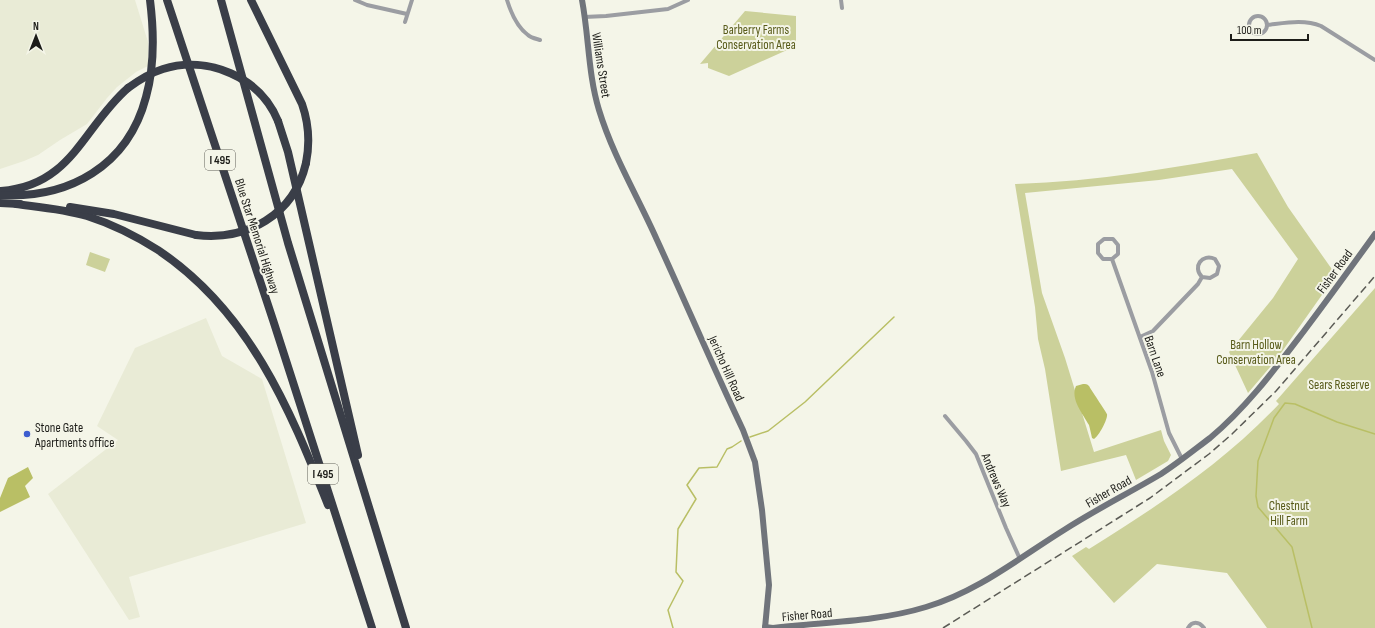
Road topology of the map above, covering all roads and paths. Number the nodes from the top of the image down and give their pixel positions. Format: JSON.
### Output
{"nodes":[{"id":1,"x":150,"y":0,"type":"edge"},
{"id":2,"x":167,"y":0,"type":"edge"},
{"id":3,"x":221,"y":0,"type":"edge"},
{"id":4,"x":250,"y":0,"type":"edge"},
{"id":5,"x":355,"y":0,"type":"edge"},
{"id":6,"x":412,"y":0,"type":"edge"},
{"id":7,"x":507,"y":0,"type":"edge"},
{"id":8,"x":582,"y":0,"type":"edge"},
{"id":9,"x":688,"y":0,"type":"edge"},
{"id":10,"x":840,"y":0,"type":"edge"},
{"id":11,"x":842,"y":8,"type":"dead end"},
{"id":12,"x":407,"y":14,"type":"junction"},
{"id":13,"x":584,"y":17,"type":"junction"},
{"id":14,"x":405,"y":22,"type":"dead end"},
{"id":15,"x":1267,"y":25,"type":"junction"},
{"id":16,"x":540,"y":40,"type":"dead end"},
{"id":17,"x":1375,"y":60,"type":"edge"},
{"id":18,"x":607,"y":132,"type":"joint"},
{"id":19,"x":0,"y":191,"type":"edge"},
{"id":20,"x":0,"y":195,"type":"edge"},
{"id":21,"x":0,"y":202,"type":"edge"},
{"id":22,"x":16,"y":204,"type":"junction"},
{"id":23,"x":1375,"y":234,"type":"edge"},
{"id":24,"x":1112,"y":259,"type":"junction"},
{"id":25,"x":1202,"y":277,"type":"junction"},
{"id":26,"x":1140,"y":337,"type":"junction"},
{"id":27,"x":945,"y":416,"type":"dead end"},
{"id":28,"x":1182,"y":459,"type":"junction"},
{"id":29,"x":374,"y":522,"type":"junction"},
{"id":30,"x":1020,"y":559,"type":"junction"},
{"id":31,"x":357,"y":580,"type":"junction"},
{"id":32,"x":765,"y":627,"type":"edge"},
{"id":33,"x":372,"y":628,"type":"edge"},
{"id":34,"x":406,"y":628,"type":"edge"},
{"id":35,"x":1188,"y":628,"type":"edge"},
{"id":36,"x":1204,"y":628,"type":"edge"}],
"edges":[{"from":1,"to":20,"type":"highway"},
{"from":2,"to":31,"type":"highway","name":"Blue Star Memorial Highway","number":"I 495"},
{"from":3,"to":29,"type":"highway","name":"Blue Star Memorial Highway","number":"I 495"},
{"from":4,"to":22,"type":"highway","bridge":true},
{"from":5,"to":12,"type":"street"},
{"from":6,"to":12,"type":"street"},
{"from":7,"to":16,"type":"street"},
{"from":8,"to":13,"type":"street","name":"Williams Street"},
{"from":9,"to":13,"type":"street"},
{"from":10,"to":11,"type":"street"},
{"from":12,"to":14,"type":"street"},
{"from":13,"to":18,"type":"street","name":"Williams Street"},
{"from":15,"to":15,"type":"street"},
{"from":15,"to":17,"type":"street"},
{"from":18,"to":32,"type":"street","name":"Jericho Hill Road"},
{"from":19,"to":29,"type":"highway","bridge":true},
{"from":21,"to":22,"type":"highway"},
{"from":22,"to":31,"type":"highway"},
{"from":23,"to":28,"type":"street","name":"Fisher Road"},
{"from":24,"to":24,"type":"street"},
{"from":24,"to":26,"type":"street","name":"Barn Lane"},
{"from":25,"to":25,"type":"street"},
{"from":25,"to":26,"type":"street"},
{"from":26,"to":28,"type":"street","name":"Barn Lane"},
{"from":27,"to":30,"type":"street","name":"Andrews Way"},
{"from":28,"to":30,"type":"street","name":"Fisher Road"},
{"from":29,"to":34,"type":"highway","number":"I 495"},
{"from":30,"to":32,"type":"street","name":"Fisher Road"},
{"from":31,"to":33,"type":"highway","number":"I 495"},
{"from":35,"to":36,"type":"street"}]}
